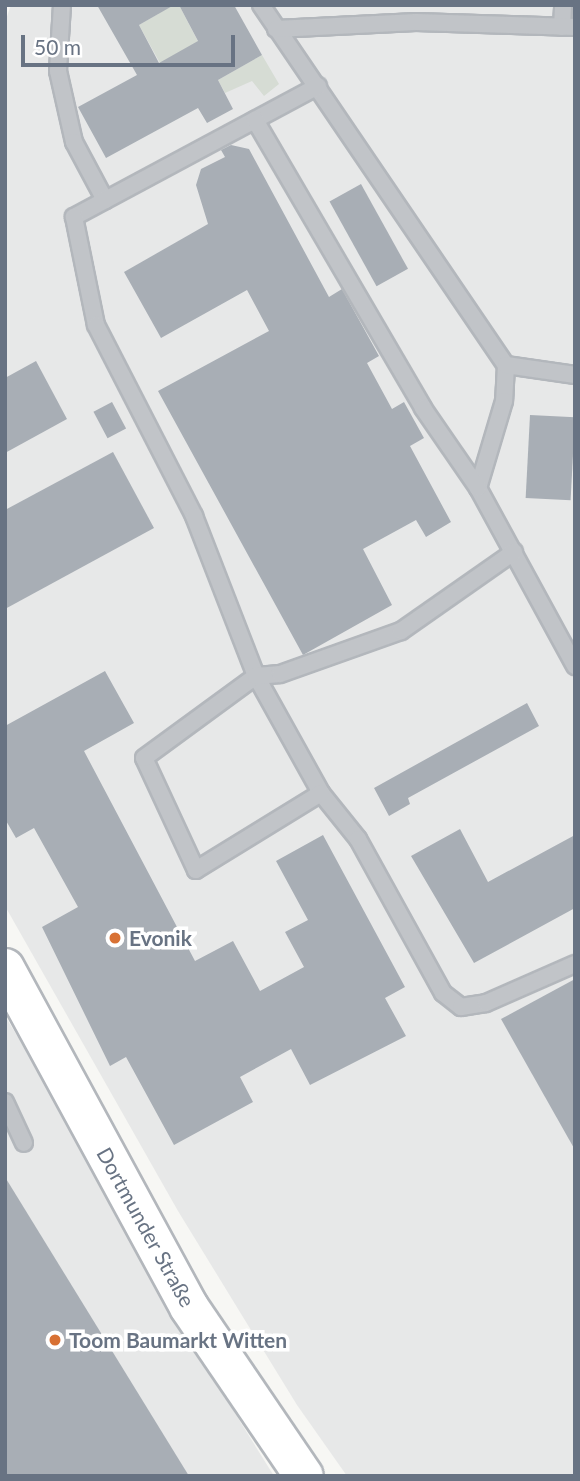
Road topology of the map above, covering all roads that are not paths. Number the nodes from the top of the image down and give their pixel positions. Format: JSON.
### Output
{"nodes":[{"id":1,"x":62,"y":5,"type":"edge"},
{"id":2,"x":261,"y":5,"type":"edge"},
{"id":3,"x":563,"y":5,"type":"edge"},
{"id":4,"x":568,"y":27,"type":"edge"},
{"id":5,"x":276,"y":29,"type":"junction"},
{"id":6,"x":318,"y":86,"type":"junction"},
{"id":7,"x":255,"y":120,"type":"junction"},
{"id":8,"x":105,"y":200,"type":"junction"},
{"id":9,"x":506,"y":365,"type":"junction"},
{"id":10,"x":575,"y":375,"type":"edge"},
{"id":11,"x":478,"y":488,"type":"junction"},
{"id":12,"x":514,"y":552,"type":"junction"},
{"id":13,"x":575,"y":666,"type":"edge"},
{"id":14,"x":256,"y":676,"type":"junction"},
{"id":15,"x":321,"y":793,"type":"junction"},
{"id":16,"x":575,"y":964,"type":"edge"},
{"id":17,"x":5,"y":968,"type":"edge"},
{"id":18,"x":5,"y":1102,"type":"edge"},
{"id":19,"x":24,"y":1143,"type":"dead end"},
{"id":20,"x":304,"y":1476,"type":"edge"}],
"edges":[{"from":1,"to":8,"type":"lane"},
{"from":2,"to":5,"type":"lane"},
{"from":3,"to":4,"type":"lane"},
{"from":4,"to":5,"type":"lane"},
{"from":5,"to":6,"type":"lane"},
{"from":6,"to":7,"type":"lane"},
{"from":6,"to":9,"type":"lane"},
{"from":7,"to":8,"type":"lane"},
{"from":7,"to":11,"type":"lane"},
{"from":8,"to":14,"type":"lane"},
{"from":9,"to":10,"type":"lane"},
{"from":9,"to":11,"type":"lane"},
{"from":11,"to":12,"type":"lane"},
{"from":12,"to":13,"type":"lane"},
{"from":12,"to":14,"type":"lane"},
{"from":14,"to":15,"type":"lane"},
{"from":14,"to":15,"type":"lane"},
{"from":15,"to":16,"type":"lane"},
{"from":17,"to":20,"type":"main road","name":"Dortmunder Straße"},
{"from":18,"to":19,"type":"lane"}]}
